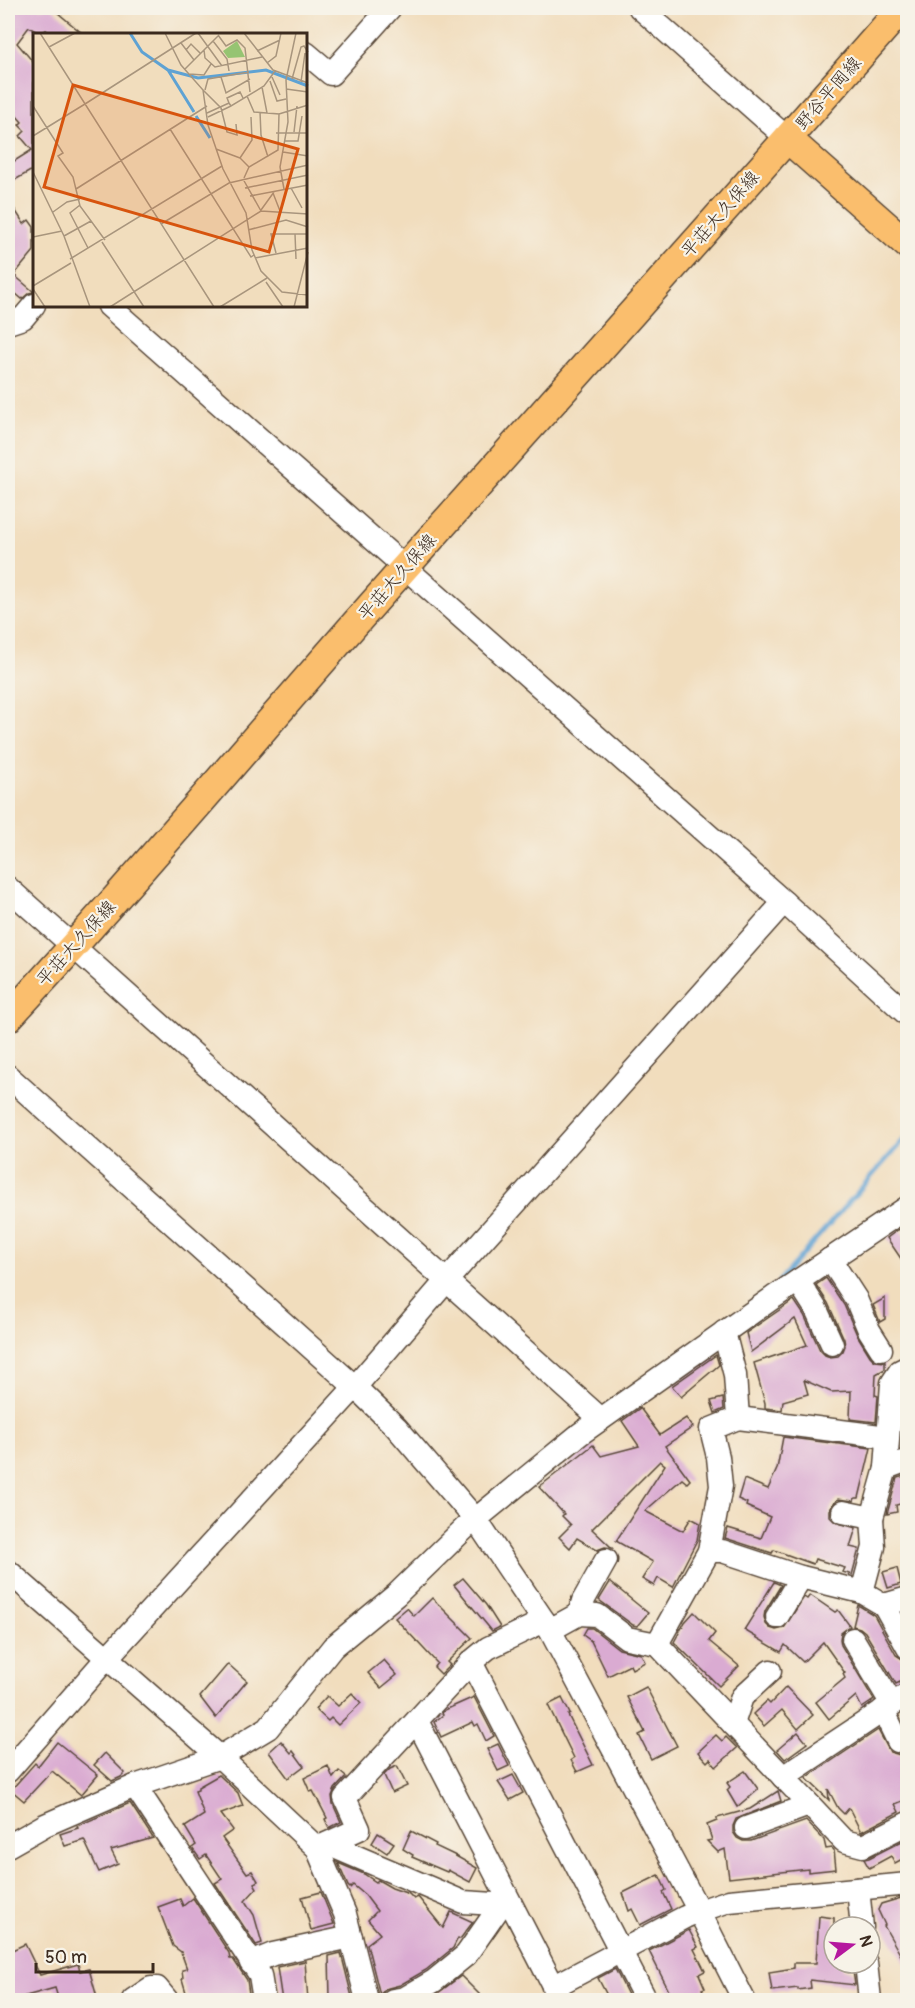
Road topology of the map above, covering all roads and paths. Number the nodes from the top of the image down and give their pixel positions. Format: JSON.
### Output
{"nodes":[{"id":1,"x":390,"y":8,"type":"edge"},
{"id":2,"x":640,"y":8,"type":"edge"},
{"id":3,"x":902,"y":8,"type":"edge"},
{"id":4,"x":308,"y":55,"type":"edge"},
{"id":5,"x":788,"y":139,"type":"junction"},
{"id":6,"x":908,"y":245,"type":"edge"},
{"id":7,"x":33,"y":306,"type":"edge"},
{"id":8,"x":111,"y":308,"type":"edge"},
{"id":9,"x":8,"y":323,"type":"edge"},
{"id":10,"x":406,"y":567,"type":"junction"},
{"id":11,"x":8,"y":888,"type":"edge"},
{"id":12,"x":784,"y":902,"type":"junction"},
{"id":13,"x":74,"y":946,"type":"junction"},
{"id":14,"x":908,"y":1015,"type":"edge"},
{"id":15,"x":8,"y":1018,"type":"edge"},
{"id":16,"x":8,"y":1076,"type":"edge"},
{"id":17,"x":904,"y":1218,"type":"edge"},
{"id":18,"x":830,"y":1260,"type":"junction"},
{"id":19,"x":447,"y":1280,"type":"junction"},
{"id":20,"x":798,"y":1281,"type":"junction"},
{"id":21,"x":724,"y":1332,"type":"junction"},
{"id":22,"x":832,"y":1344,"type":"dead end"},
{"id":23,"x":881,"y":1349,"type":"dead end"},
{"id":24,"x":908,"y":1367,"type":"edge"},
{"id":25,"x":355,"y":1387,"type":"junction"},
{"id":26,"x":738,"y":1418,"type":"junction"},
{"id":27,"x":601,"y":1419,"type":"junction"},
{"id":28,"x":888,"y":1437,"type":"junction"},
{"id":29,"x":908,"y":1460,"type":"edge"},
{"id":30,"x":886,"y":1468,"type":"junction"},
{"id":31,"x":843,"y":1512,"type":"dead end"},
{"id":32,"x":872,"y":1518,"type":"junction"},
{"id":33,"x":476,"y":1520,"type":"junction"},
{"id":34,"x":709,"y":1551,"type":"junction"},
{"id":35,"x":606,"y":1560,"type":"dead end"},
{"id":36,"x":8,"y":1571,"type":"edge"},
{"id":37,"x":801,"y":1577,"type":"junction"},
{"id":38,"x":862,"y":1592,"type":"junction"},
{"id":39,"x":908,"y":1598,"type":"edge"},
{"id":40,"x":884,"y":1605,"type":"junction"},
{"id":41,"x":579,"y":1614,"type":"junction"},
{"id":42,"x":777,"y":1617,"type":"dead end"},
{"id":43,"x":547,"y":1625,"type":"junction"},
{"id":44,"x":853,"y":1639,"type":"dead end"},
{"id":45,"x":657,"y":1644,"type":"junction"},
{"id":46,"x":908,"y":1648,"type":"edge"},
{"id":47,"x":106,"y":1659,"type":"junction"},
{"id":48,"x":471,"y":1662,"type":"junction"},
{"id":49,"x":770,"y":1671,"type":"dead end"},
{"id":50,"x":894,"y":1703,"type":"edge"},
{"id":51,"x":417,"y":1721,"type":"junction"},
{"id":52,"x":733,"y":1724,"type":"junction"},
{"id":53,"x":898,"y":1742,"type":"dead end"},
{"id":54,"x":220,"y":1757,"type":"junction"},
{"id":55,"x":8,"y":1771,"type":"edge"},
{"id":56,"x":783,"y":1777,"type":"junction"},
{"id":57,"x":135,"y":1786,"type":"junction"},
{"id":58,"x":809,"y":1805,"type":"junction"},
{"id":59,"x":908,"y":1823,"type":"edge"},
{"id":60,"x":746,"y":1828,"type":"dead end"},
{"id":61,"x":8,"y":1846,"type":"edge"},
{"id":62,"x":322,"y":1846,"type":"junction"},
{"id":63,"x":908,"y":1884,"type":"edge"},
{"id":64,"x":858,"y":1889,"type":"junction"},
{"id":65,"x":506,"y":1905,"type":"junction"},
{"id":66,"x":699,"y":1911,"type":"junction"},
{"id":67,"x":861,"y":1915,"type":"edge"},
{"id":68,"x":351,"y":1936,"type":"junction"},
{"id":69,"x":621,"y":1952,"type":"junction"},
{"id":70,"x":252,"y":1963,"type":"junction"},
{"id":71,"x":867,"y":1975,"type":"edge"},
{"id":72,"x":557,"y":1994,"type":"edge"},
{"id":73,"x":402,"y":2000,"type":"edge"},
{"id":74,"x":133,"y":2001,"type":"edge"},
{"id":75,"x":167,"y":2001,"type":"edge"},
{"id":76,"x":264,"y":2001,"type":"edge"},
{"id":77,"x":367,"y":2001,"type":"edge"},
{"id":78,"x":646,"y":2001,"type":"edge"},
{"id":79,"x":744,"y":2001,"type":"edge"},
{"id":80,"x":870,"y":2001,"type":"edge"}],
"edges":[{"from":1,"to":4,"type":"street"},
{"from":2,"to":5,"type":"street"},
{"from":3,"to":5,"type":"main road","name":"野谷平岡線"},
{"from":5,"to":6,"type":"main road","name":"野谷平岡線"},
{"from":5,"to":10,"type":"main road","name":"平荘大久保線"},
{"from":7,"to":9,"type":"street"},
{"from":8,"to":10,"type":"street"},
{"from":10,"to":12,"type":"street"},
{"from":10,"to":13,"type":"main road","name":"平荘大久保線"},
{"from":11,"to":13,"type":"street"},
{"from":12,"to":14,"type":"street"},
{"from":12,"to":19,"type":"street"},
{"from":13,"to":15,"type":"main road","name":"平荘大久保線"},
{"from":13,"to":19,"type":"street"},
{"from":16,"to":25,"type":"street"},
{"from":17,"to":18,"type":"street"},
{"from":18,"to":20,"type":"street"},
{"from":18,"to":23,"type":"street"},
{"from":19,"to":25,"type":"street"},
{"from":19,"to":27,"type":"street"},
{"from":20,"to":21,"type":"street"},
{"from":20,"to":22,"type":"street"},
{"from":21,"to":26,"type":"street"},
{"from":21,"to":27,"type":"street"},
{"from":24,"to":28,"type":"street"},
{"from":25,"to":33,"type":"street"},
{"from":25,"to":47,"type":"street"},
{"from":26,"to":28,"type":"street"},
{"from":26,"to":34,"type":"street"},
{"from":27,"to":33,"type":"street"},
{"from":28,"to":30,"type":"street"},
{"from":29,"to":30,"type":"street"},
{"from":30,"to":32,"type":"street"},
{"from":31,"to":32,"type":"street"},
{"from":32,"to":38,"type":"street"},
{"from":33,"to":43,"type":"street"},
{"from":33,"to":54,"type":"street"},
{"from":34,"to":37,"type":"street"},
{"from":34,"to":45,"type":"street"},
{"from":35,"to":41,"type":"street"},
{"from":36,"to":47,"type":"street"},
{"from":37,"to":38,"type":"street"},
{"from":37,"to":42,"type":"street"},
{"from":38,"to":40,"type":"street"},
{"from":39,"to":40,"type":"street"},
{"from":40,"to":46,"type":"street"},
{"from":41,"to":43,"type":"street"},
{"from":41,"to":45,"type":"street"},
{"from":43,"to":48,"type":"street"},
{"from":43,"to":66,"type":"street"},
{"from":44,"to":50,"type":"street"},
{"from":45,"to":52,"type":"street"},
{"from":47,"to":54,"type":"street"},
{"from":47,"to":55,"type":"street"},
{"from":48,"to":51,"type":"street"},
{"from":48,"to":69,"type":"street"},
{"from":49,"to":52,"type":"street"},
{"from":50,"to":53,"type":"street"},
{"from":50,"to":56,"type":"street"},
{"from":51,"to":62,"type":"street"},
{"from":51,"to":65,"type":"street"},
{"from":52,"to":56,"type":"street"},
{"from":54,"to":57,"type":"street"},
{"from":54,"to":62,"type":"street"},
{"from":56,"to":58,"type":"street"},
{"from":57,"to":61,"type":"street"},
{"from":57,"to":70,"type":"street"},
{"from":58,"to":59,"type":"street"},
{"from":58,"to":60,"type":"street"},
{"from":62,"to":65,"type":"street"},
{"from":62,"to":68,"type":"street"},
{"from":63,"to":64,"type":"street"},
{"from":64,"to":66,"type":"street"},
{"from":64,"to":67,"type":"street"},
{"from":65,"to":72,"type":"street"},
{"from":65,"to":73,"type":"street"},
{"from":66,"to":69,"type":"street"},
{"from":66,"to":79,"type":"street"},
{"from":68,"to":70,"type":"street"},
{"from":68,"to":77,"type":"street"},
{"from":69,"to":72,"type":"street"},
{"from":69,"to":78,"type":"street"},
{"from":70,"to":76,"type":"street"},
{"from":71,"to":80,"type":"street"},
{"from":74,"to":75,"type":"street"}]}
